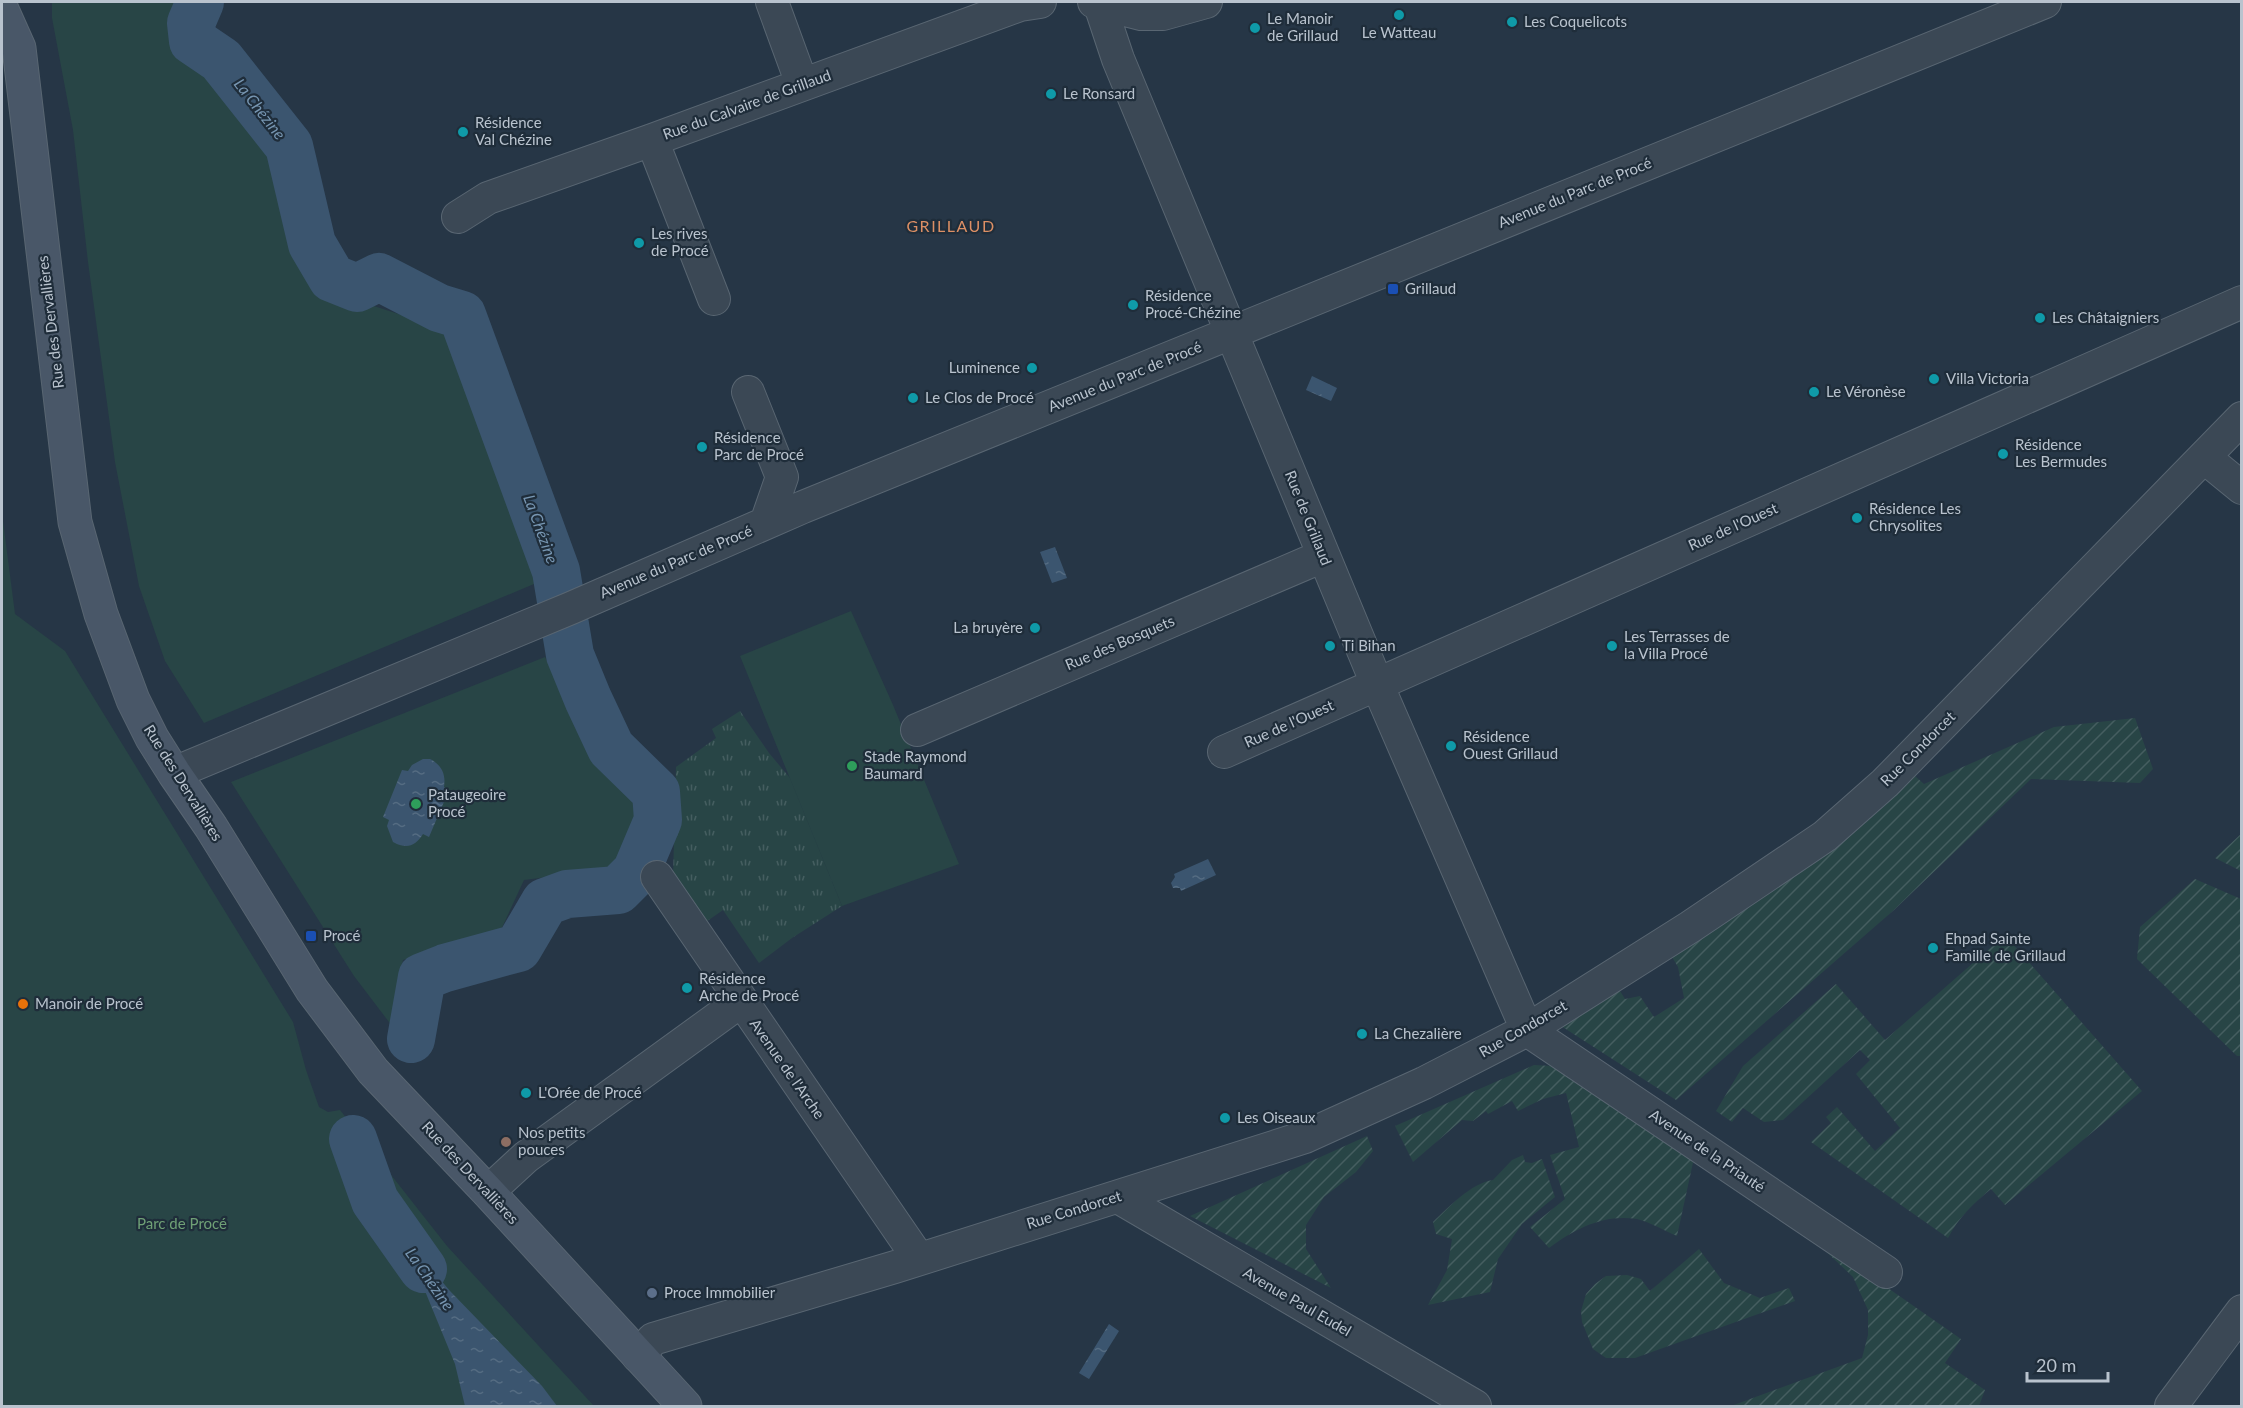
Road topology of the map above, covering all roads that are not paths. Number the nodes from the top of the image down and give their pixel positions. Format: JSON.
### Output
{"nodes":[{"id":1,"x":772,"y":2,"type":"edge"},
{"id":2,"x":1040,"y":2,"type":"edge"},
{"id":3,"x":1094,"y":2,"type":"edge"},
{"id":4,"x":1099,"y":2,"type":"edge"},
{"id":5,"x":1206,"y":2,"type":"edge"},
{"id":6,"x":2045,"y":2,"type":"edge"},
{"id":7,"x":2,"y":10,"type":"edge"},
{"id":8,"x":802,"y":84,"type":"junction"},
{"id":9,"x":652,"y":140,"type":"junction"},
{"id":10,"x":458,"y":217,"type":"dead end"},
{"id":11,"x":714,"y":299,"type":"dead end"},
{"id":12,"x":2241,"y":302,"type":"edge"},
{"id":13,"x":1232,"y":333,"type":"junction"},
{"id":14,"x":748,"y":392,"type":"dead end"},
{"id":15,"x":2241,"y":418,"type":"edge"},
{"id":16,"x":2204,"y":457,"type":"junction"},
{"id":17,"x":2241,"y":488,"type":"edge"},
{"id":18,"x":766,"y":523,"type":"junction"},
{"id":19,"x":1323,"y":556,"type":"junction"},
{"id":20,"x":1377,"y":684,"type":"junction"},
{"id":21,"x":917,"y":730,"type":"dead end"},
{"id":22,"x":1224,"y":752,"type":"dead end"},
{"id":23,"x":174,"y":773,"type":"junction"},
{"id":24,"x":657,"y":877,"type":"dead end"},
{"id":25,"x":741,"y":1001,"type":"junction"},
{"id":26,"x":1527,"y":1030,"type":"junction"},
{"id":27,"x":488,"y":1192,"type":"junction"},
{"id":28,"x":1118,"y":1197,"type":"junction"},
{"id":29,"x":919,"y":1259,"type":"junction"},
{"id":30,"x":1886,"y":1272,"type":"dead end"},
{"id":31,"x":2241,"y":1311,"type":"edge"},
{"id":32,"x":638,"y":1356,"type":"junction"},
{"id":33,"x":685,"y":1407,"type":"edge"},
{"id":34,"x":1475,"y":1407,"type":"edge"},
{"id":35,"x":2171,"y":1407,"type":"edge"}],
"edges":[{"from":1,"to":8,"type":"street"},
{"from":2,"to":8,"type":"street","name":"Rue du Calvaire de Grillaud"},
{"from":3,"to":4,"type":"street"},
{"from":4,"to":5,"type":"street"},
{"from":4,"to":13,"type":"street","name":"Rue de Grillaud"},
{"from":6,"to":13,"type":"street","name":"Avenue du Parc de Procé"},
{"from":7,"to":23,"type":"main road","name":"Rue des Dervallières"},
{"from":8,"to":9,"type":"street","name":"Rue du Calvaire de Grillaud"},
{"from":9,"to":10,"type":"street","name":"Rue du Calvaire de Grillaud"},
{"from":9,"to":11,"type":"street"},
{"from":12,"to":20,"type":"street","name":"Rue de l'Ouest"},
{"from":13,"to":18,"type":"street","name":"Avenue du Parc de Procé"},
{"from":13,"to":19,"type":"street","name":"Rue de Grillaud"},
{"from":14,"to":18,"type":"street"},
{"from":15,"to":16,"type":"street","name":"Rue Condorcet"},
{"from":16,"to":17,"type":"street"},
{"from":16,"to":26,"type":"street","name":"Rue Condorcet"},
{"from":18,"to":23,"type":"street","name":"Avenue du Parc de Procé"},
{"from":19,"to":20,"type":"street","name":"Rue de Grillaud"},
{"from":19,"to":21,"type":"street","name":"Rue des Bosquets"},
{"from":20,"to":22,"type":"street","name":"Rue de l'Ouest"},
{"from":20,"to":26,"type":"street","name":"Rue de Grillaud"},
{"from":23,"to":27,"type":"main road","name":"Rue des Dervallières"},
{"from":24,"to":25,"type":"street","name":"Avenue de l'Arche"},
{"from":25,"to":27,"type":"street"},
{"from":25,"to":29,"type":"street","name":"Avenue de l'Arche"},
{"from":26,"to":28,"type":"street","name":"Rue Condorcet"},
{"from":26,"to":30,"type":"street","name":"Avenue de la Priauté"},
{"from":27,"to":32,"type":"main road","name":"Rue des Dervallières"},
{"from":28,"to":29,"type":"street","name":"Rue Condorcet"},
{"from":28,"to":34,"type":"street","name":"Avenue Paul Eudel"},
{"from":29,"to":32,"type":"street","name":"Rue Condorcet"},
{"from":31,"to":35,"type":"street"},
{"from":32,"to":33,"type":"main road","name":"Rue des Dervallières"}]}
